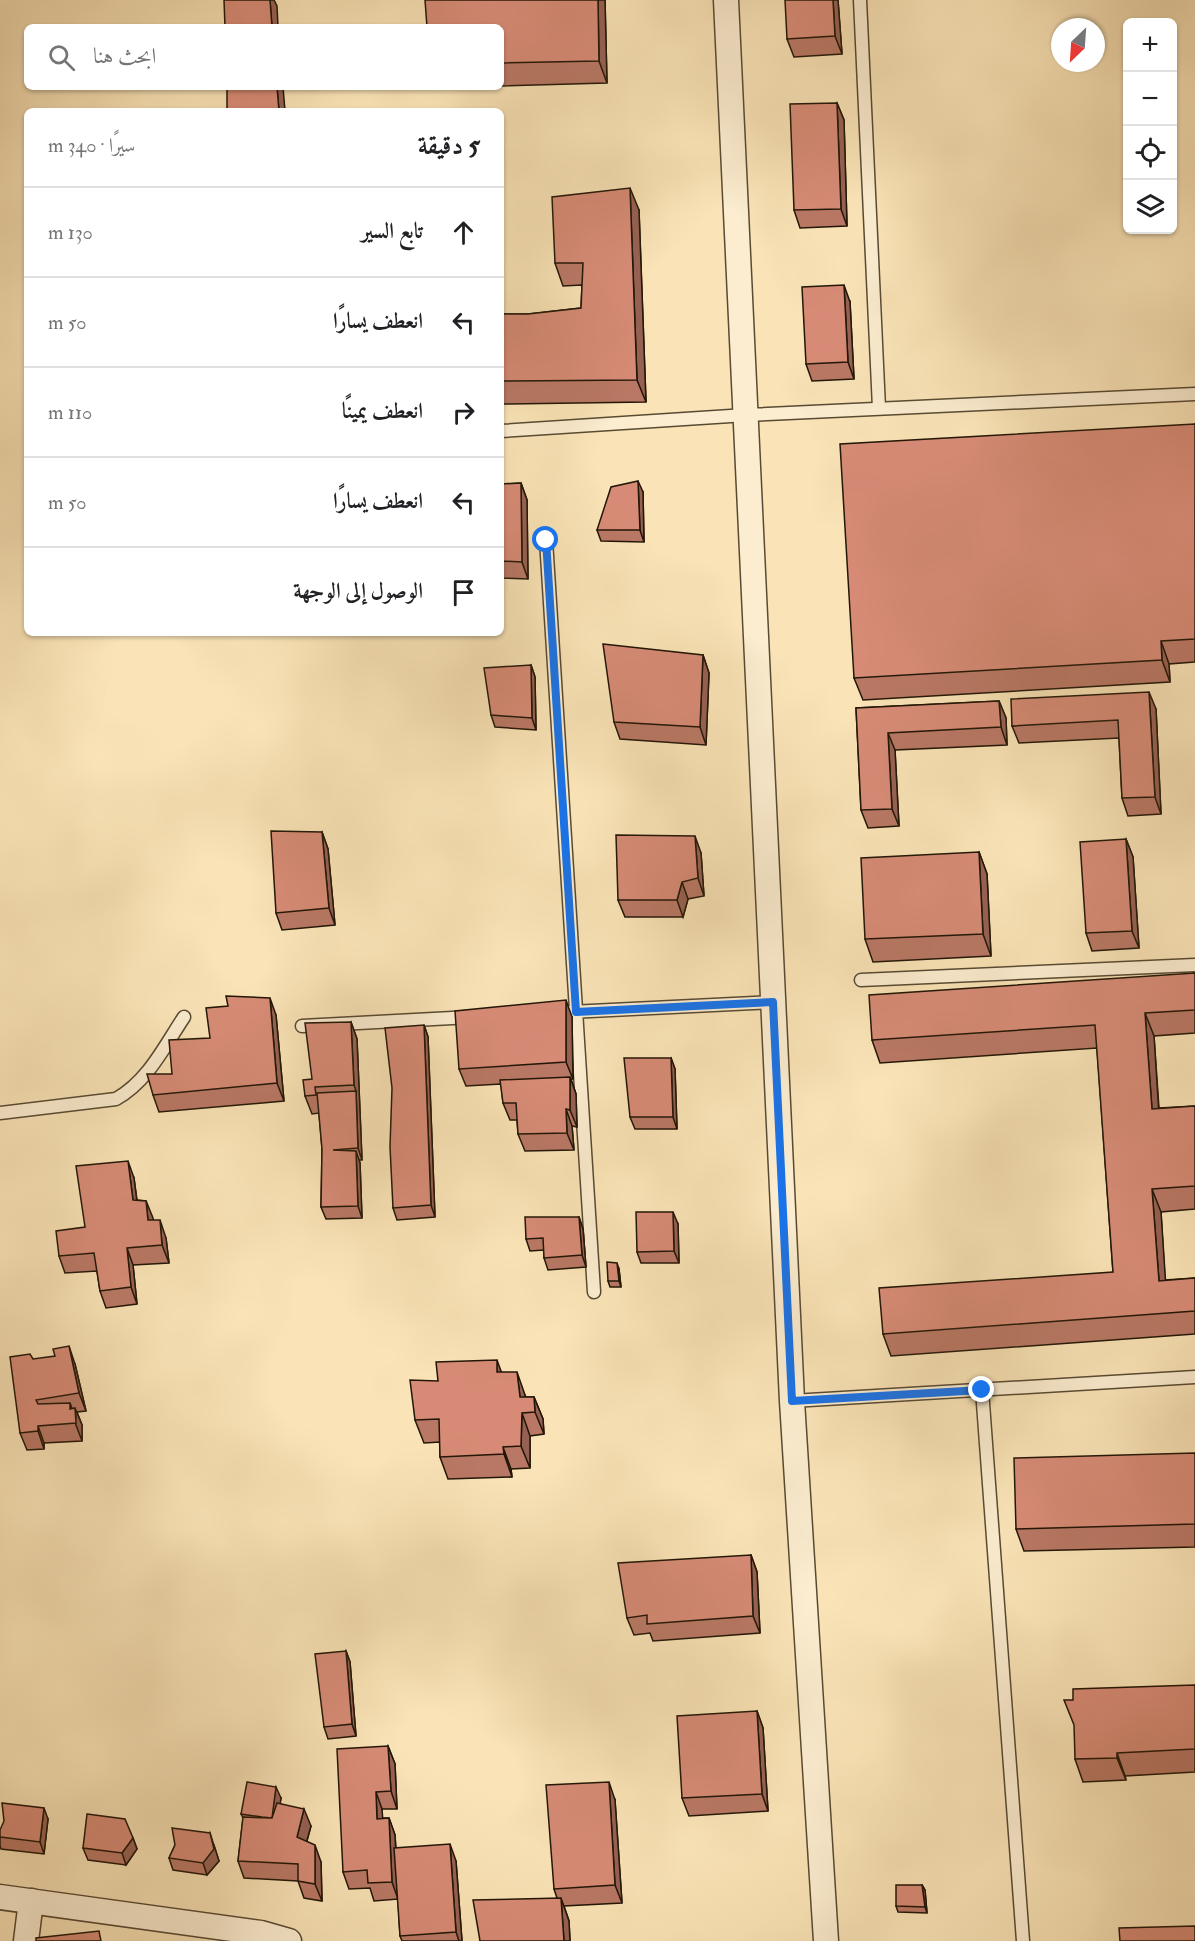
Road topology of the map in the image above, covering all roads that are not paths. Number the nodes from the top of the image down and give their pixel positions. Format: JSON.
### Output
{"nodes":[{"id":1,"x":726,"y":0,"type":"edge"},
{"id":2,"x":860,"y":0,"type":"edge"},
{"id":3,"x":1195,"y":394,"type":"edge"},
{"id":4,"x":879,"y":408,"type":"junction"},
{"id":5,"x":746,"y":414,"type":"junction"},
{"id":6,"x":504,"y":431,"type":"edge"},
{"id":7,"x":546,"y":540,"type":"dead end"},
{"id":8,"x":1195,"y":965,"type":"edge"},
{"id":9,"x":861,"y":980,"type":"dead end"},
{"id":10,"x":773,"y":1002,"type":"junction"},
{"id":11,"x":576,"y":1012,"type":"junction"},
{"id":12,"x":552,"y":1013,"type":"edge"},
{"id":13,"x":184,"y":1017,"type":"dead end"},
{"id":14,"x":481,"y":1017,"type":"edge"},
{"id":15,"x":302,"y":1026,"type":"dead end"},
{"id":16,"x":0,"y":1113,"type":"edge"},
{"id":17,"x":594,"y":1292,"type":"dead end"},
{"id":18,"x":1195,"y":1377,"type":"edge"},
{"id":19,"x":982,"y":1390,"type":"junction"},
{"id":20,"x":792,"y":1401,"type":"junction"},
{"id":21,"x":0,"y":1897,"type":"edge"},
{"id":22,"x":31,"y":1901,"type":"junction"},
{"id":23,"x":23,"y":1938,"type":"edge"},
{"id":24,"x":289,"y":1941,"type":"edge"},
{"id":25,"x":826,"y":1941,"type":"edge"},
{"id":26,"x":1023,"y":1941,"type":"edge"}],
"edges":[{"from":1,"to":5,"type":"street"},
{"from":2,"to":4,"type":"lane"},
{"from":3,"to":4,"type":"lane"},
{"from":4,"to":5,"type":"lane"},
{"from":5,"to":6,"type":"lane"},
{"from":5,"to":10,"type":"street"},
{"from":7,"to":11,"type":"lane"},
{"from":8,"to":9,"type":"lane"},
{"from":10,"to":11,"type":"lane"},
{"from":10,"to":20,"type":"street"},
{"from":11,"to":12,"type":"lane"},
{"from":11,"to":17,"type":"lane"},
{"from":13,"to":16,"type":"lane"},
{"from":14,"to":15,"type":"lane"},
{"from":18,"to":19,"type":"lane"},
{"from":19,"to":20,"type":"lane"},
{"from":19,"to":26,"type":"lane"},
{"from":20,"to":25,"type":"street"},
{"from":21,"to":22,"type":"street"},
{"from":22,"to":23,"type":"street"},
{"from":22,"to":24,"type":"street"}]}
